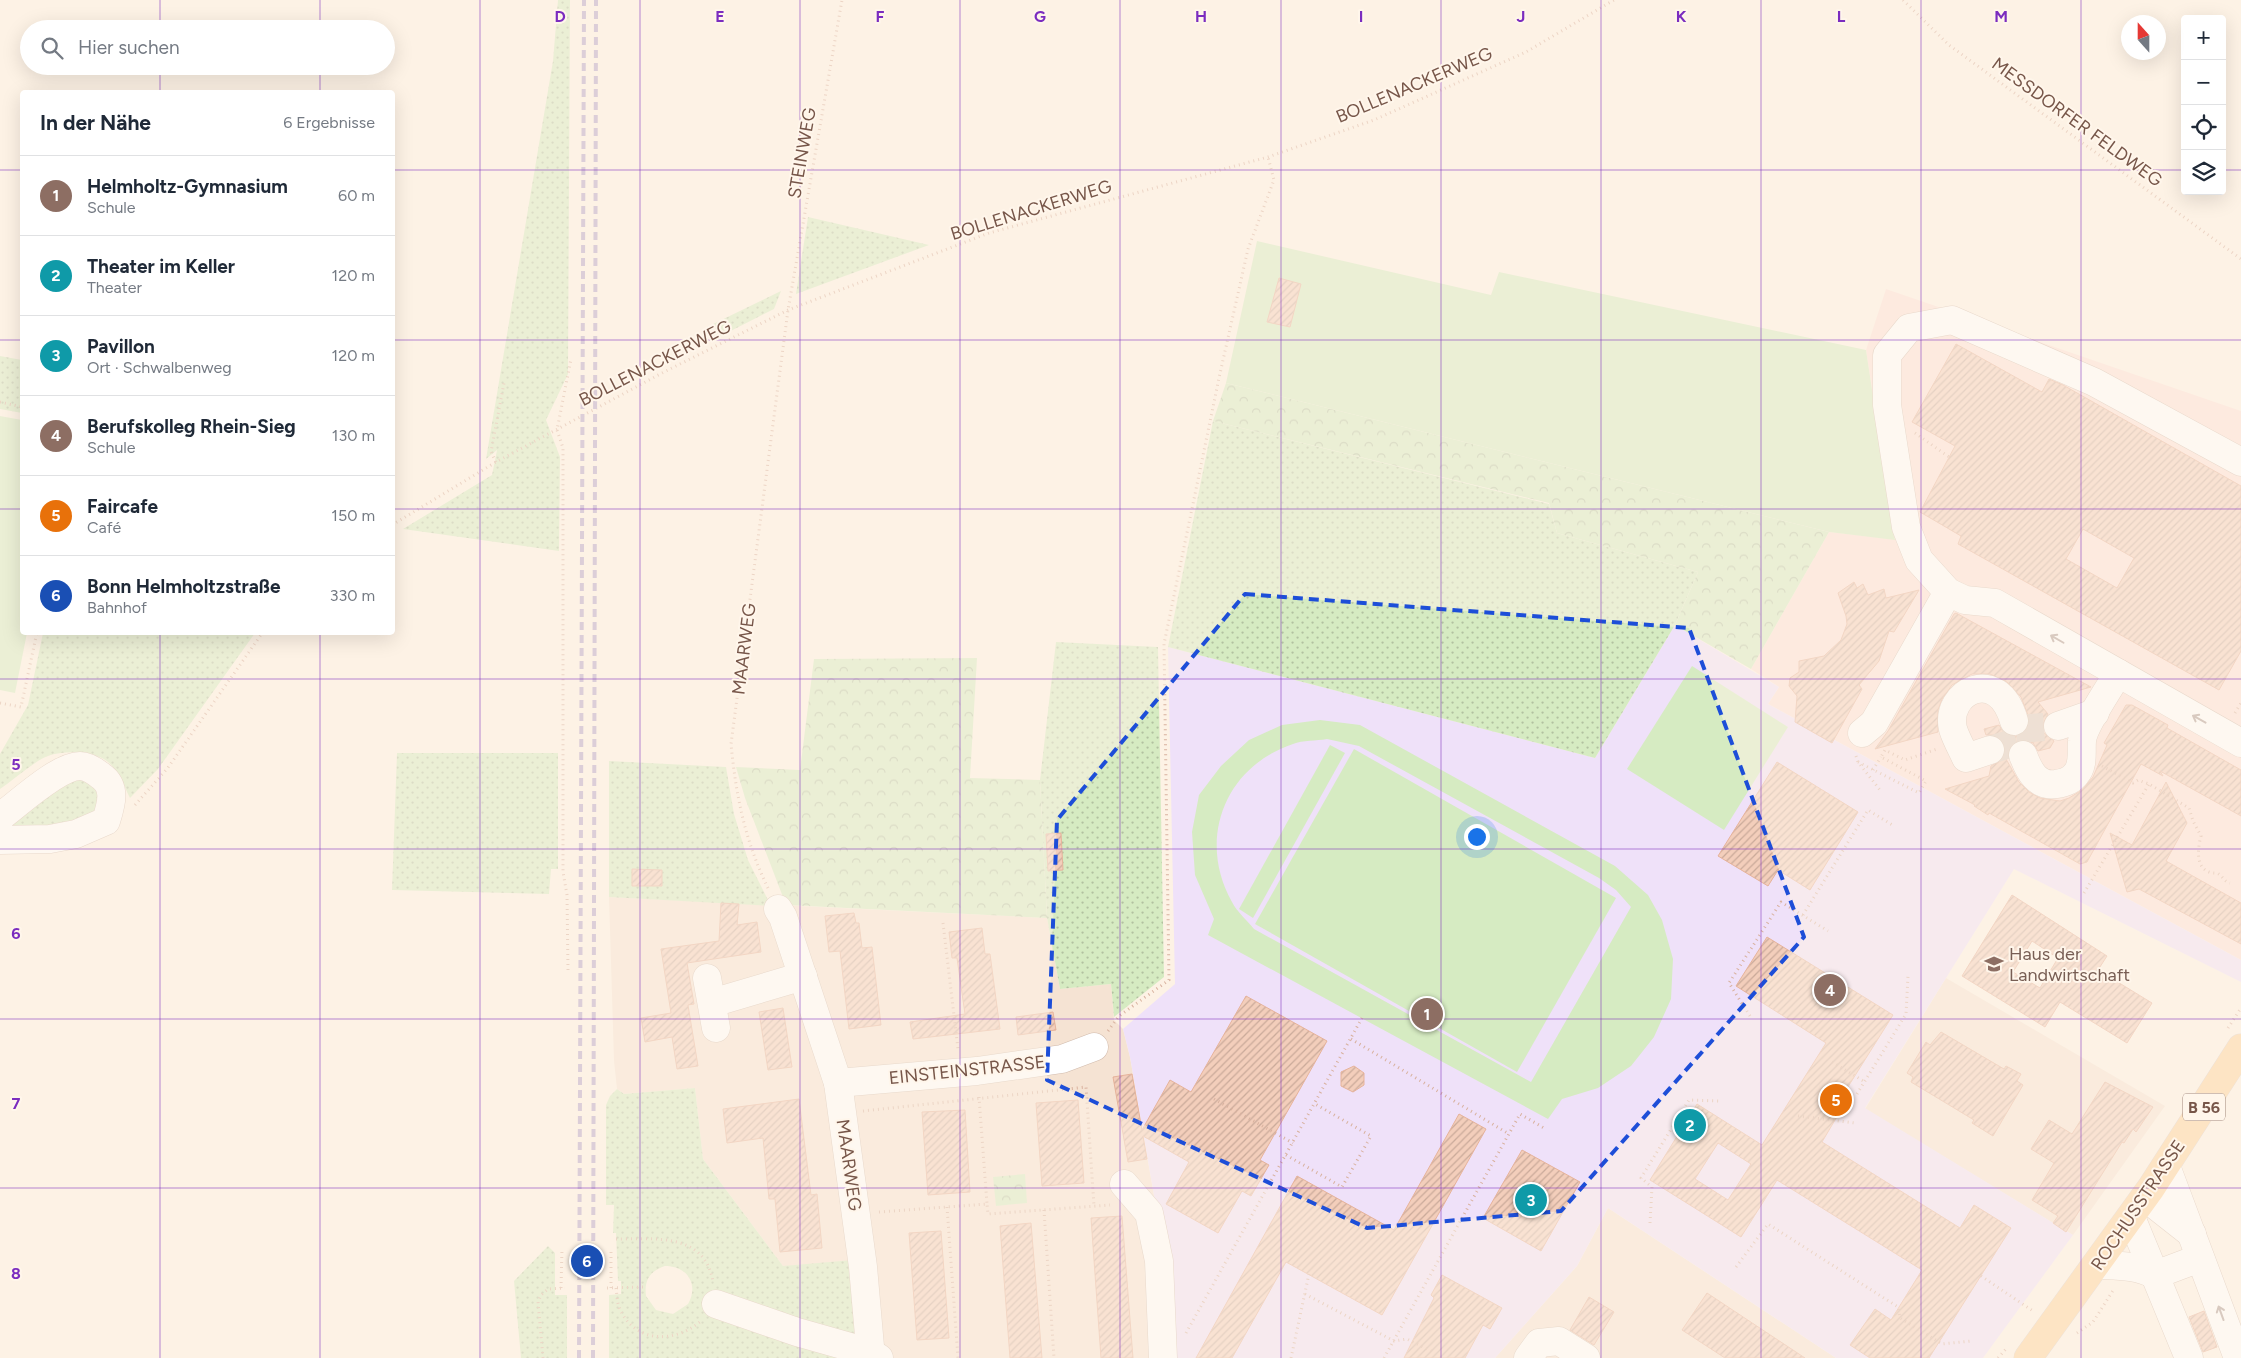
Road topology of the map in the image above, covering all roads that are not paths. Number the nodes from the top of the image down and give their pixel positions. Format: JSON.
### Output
{"nodes":[{"id":1,"x":2241,"y":462,"type":"edge"},
{"id":2,"x":1948,"y":592,"type":"junction"},
{"id":3,"x":2118,"y":673,"type":"junction"},
{"id":4,"x":2095,"y":713,"type":"junction"},
{"id":5,"x":2014,"y":721,"type":"tunnel mouth"},
{"id":6,"x":2058,"y":726,"type":"tunnel mouth"},
{"id":7,"x":1862,"y":733,"type":"dead end"},
{"id":8,"x":2241,"y":742,"type":"edge"},
{"id":9,"x":1990,"y":750,"type":"tunnel mouth"},
{"id":10,"x":2023,"y":755,"type":"tunnel mouth"},
{"id":11,"x":0,"y":817,"type":"edge"},
{"id":12,"x":0,"y":840,"type":"edge"},
{"id":13,"x":778,"y":908,"type":"road end"},
{"id":14,"x":803,"y":976,"type":"junction"},
{"id":15,"x":712,"y":1003,"type":"dead end"},
{"id":16,"x":1094,"y":1047,"type":"road end"},
{"id":17,"x":2241,"y":1048,"type":"edge"},
{"id":18,"x":838,"y":1083,"type":"junction"},
{"id":19,"x":2166,"y":1166,"type":"junction"},
{"id":20,"x":1124,"y":1184,"type":"dead end"},
{"id":21,"x":2138,"y":1207,"type":"junction"},
{"id":22,"x":2196,"y":1246,"type":"junction"},
{"id":23,"x":2097,"y":1265,"type":"junction"},
{"id":24,"x":2143,"y":1271,"type":"junction"},
{"id":25,"x":712,"y":1302,"type":"road end"},
{"id":26,"x":874,"y":1356,"type":"edge"},
{"id":27,"x":1163,"y":1358,"type":"edge"},
{"id":28,"x":1528,"y":1358,"type":"edge"},
{"id":29,"x":1586,"y":1358,"type":"edge"},
{"id":30,"x":2028,"y":1358,"type":"edge"},
{"id":31,"x":2189,"y":1358,"type":"edge"},
{"id":32,"x":2238,"y":1358,"type":"edge"}],
"edges":[{"from":1,"to":2,"type":"street"},
{"from":3,"to":2,"type":"street","one_way":true},
{"from":2,"to":7,"type":"street"},
{"from":3,"to":4,"type":"street"},
{"from":8,"to":3,"type":"street","one_way":true},
{"from":4,"to":6,"type":"street"},
{"from":4,"to":10,"type":"street"},
{"from":5,"to":9,"type":"street"},
{"from":11,"to":12,"type":"street"},
{"from":13,"to":14,"type":"street","name":"MAARWEG"},
{"from":14,"to":15,"type":"street"},
{"from":14,"to":18,"type":"street","name":"MAARWEG"},
{"from":16,"to":18,"type":"street","name":"EINSTEINSTRASSE"},
{"from":17,"to":19,"type":"main road","name":"ROCHUSSTRASSE","number":"B 56"},
{"from":18,"to":26,"type":"street","name":"MAARWEG"},
{"from":19,"to":21,"type":"main road","name":"ROCHUSSTRASSE","number":"B 56"},
{"from":19,"to":22,"type":"street"},
{"from":20,"to":27,"type":"street"},
{"from":21,"to":22,"type":"street"},
{"from":21,"to":23,"type":"main road","name":"ROCHUSSTRASSE","number":"B 56"},
{"from":21,"to":24,"type":"street"},
{"from":22,"to":24,"type":"street"},
{"from":32,"to":22,"type":"street","one_way":true},
{"from":23,"to":24,"type":"street"},
{"from":23,"to":30,"type":"main road","name":"ROCHUSSTRASSE","number":"B 56"},
{"from":24,"to":31,"type":"street"},
{"from":25,"to":26,"type":"street"},
{"from":28,"to":29,"type":"street"}]}
